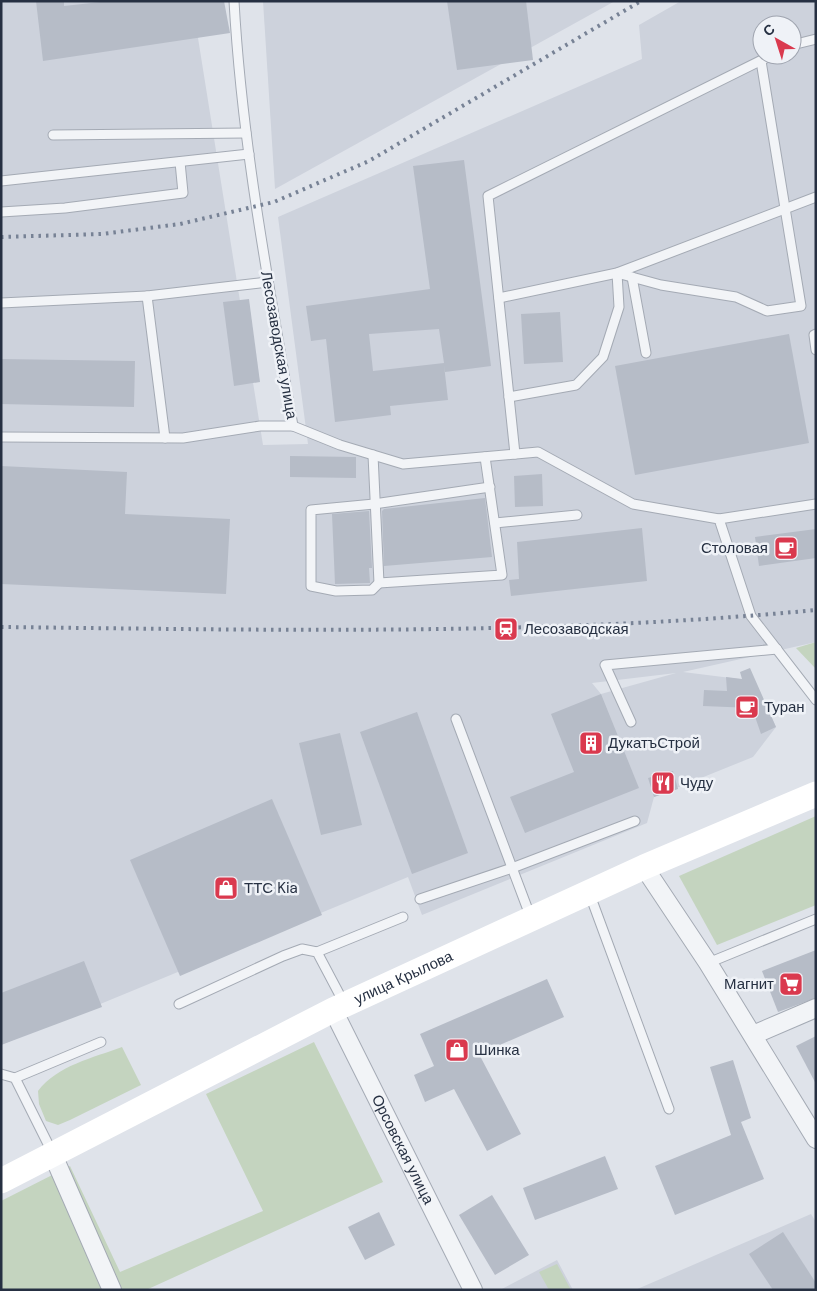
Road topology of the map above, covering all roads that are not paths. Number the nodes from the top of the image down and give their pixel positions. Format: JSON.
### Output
{"nodes":[{"id":1,"x":234,"y":1,"type":"edge"},
{"id":2,"x":816,"y":39,"type":"edge"},
{"id":3,"x":802,"y":42,"type":"edge"},
{"id":4,"x":752,"y":64,"type":"edge"},
{"id":5,"x":762,"y":65,"type":"edge"},
{"id":6,"x":246,"y":133,"type":"junction"},
{"id":7,"x":53,"y":136,"type":"dead end"},
{"id":8,"x":249,"y":154,"type":"junction"},
{"id":9,"x":180,"y":162,"type":"junction"},
{"id":10,"x":1,"y":181,"type":"edge"},
{"id":11,"x":816,"y":197,"type":"edge"},
{"id":12,"x":784,"y":208,"type":"junction"},
{"id":13,"x":1,"y":212,"type":"edge"},
{"id":14,"x":617,"y":273,"type":"junction"},
{"id":15,"x":632,"y":277,"type":"junction"},
{"id":16,"x":268,"y":282,"type":"junction"},
{"id":17,"x":147,"y":296,"type":"junction"},
{"id":18,"x":499,"y":298,"type":"junction"},
{"id":19,"x":1,"y":303,"type":"edge"},
{"id":20,"x":816,"y":334,"type":"edge"},
{"id":21,"x":816,"y":350,"type":"edge"},
{"id":22,"x":646,"y":353,"type":"dead end"},
{"id":23,"x":509,"y":396,"type":"junction"},
{"id":24,"x":293,"y":426,"type":"junction"},
{"id":25,"x":1,"y":437,"type":"edge"},
{"id":26,"x":165,"y":438,"type":"junction"},
{"id":27,"x":515,"y":454,"type":"junction"},
{"id":28,"x":373,"y":455,"type":"junction"},
{"id":29,"x":485,"y":457,"type":"junction"},
{"id":30,"x":490,"y":487,"type":"junction"},
{"id":31,"x":374,"y":504,"type":"junction"},
{"id":32,"x":816,"y":504,"type":"edge"},
{"id":33,"x":577,"y":515,"type":"dead end"},
{"id":34,"x":719,"y":519,"type":"junction"},
{"id":35,"x":495,"y":523,"type":"junction"},
{"id":36,"x":379,"y":583,"type":"junction"},
{"id":37,"x":776,"y":649,"type":"junction"},
{"id":38,"x":814,"y":694,"type":"edge"},
{"id":39,"x":456,"y":719,"type":"dead end"},
{"id":40,"x":631,"y":722,"type":"dead end"},
{"id":41,"x":816,"y":794,"type":"edge"},
{"id":42,"x":635,"y":821,"type":"dead end"},
{"id":43,"x":644,"y":867,"type":"junction"},
{"id":44,"x":512,"y":868,"type":"junction"},
{"id":45,"x":589,"y":892,"type":"junction"},
{"id":46,"x":420,"y":899,"type":"dead end"},
{"id":47,"x":403,"y":917,"type":"dead end"},
{"id":48,"x":531,"y":919,"type":"junction"},
{"id":49,"x":816,"y":919,"type":"edge"},
{"id":50,"x":317,"y":952,"type":"junction"},
{"id":51,"x":708,"y":962,"type":"junction"},
{"id":52,"x":179,"y":1004,"type":"dead end"},
{"id":53,"x":339,"y":1008,"type":"junction"},
{"id":54,"x":816,"y":1008,"type":"edge"},
{"id":55,"x":753,"y":1035,"type":"junction"},
{"id":56,"x":101,"y":1042,"type":"dead end"},
{"id":57,"x":1,"y":1074,"type":"edge"},
{"id":58,"x":15,"y":1078,"type":"junction"},
{"id":59,"x":669,"y":1109,"type":"dead end"},
{"id":60,"x":816,"y":1139,"type":"edge"},
{"id":61,"x":53,"y":1155,"type":"junction"},
{"id":62,"x":1,"y":1181,"type":"edge"},
{"id":63,"x":112,"y":1290,"type":"edge"},
{"id":64,"x":473,"y":1290,"type":"edge"}],
"edges":[{"from":1,"to":6,"type":"lane","name":"Лесозаводская улица"},
{"from":2,"to":3,"type":"lane"},
{"from":4,"to":18,"type":"lane"},
{"from":5,"to":12,"type":"lane"},
{"from":6,"to":7,"type":"lane"},
{"from":6,"to":8,"type":"lane","name":"Лесозаводская улица"},
{"from":8,"to":9,"type":"lane"},
{"from":8,"to":16,"type":"lane","name":"Лесозаводская улица"},
{"from":9,"to":10,"type":"lane"},
{"from":9,"to":13,"type":"lane"},
{"from":11,"to":12,"type":"lane"},
{"from":12,"to":14,"type":"lane"},
{"from":12,"to":15,"type":"lane"},
{"from":14,"to":15,"type":"lane"},
{"from":14,"to":18,"type":"lane"},
{"from":14,"to":23,"type":"lane"},
{"from":15,"to":22,"type":"lane"},
{"from":16,"to":17,"type":"lane"},
{"from":16,"to":24,"type":"lane","name":"Лесозаводская улица"},
{"from":17,"to":19,"type":"lane"},
{"from":17,"to":26,"type":"lane"},
{"from":18,"to":23,"type":"lane"},
{"from":20,"to":21,"type":"lane"},
{"from":23,"to":27,"type":"lane"},
{"from":24,"to":26,"type":"lane"},
{"from":24,"to":28,"type":"lane","name":"Лесозаводская улица"},
{"from":25,"to":26,"type":"lane"},
{"from":27,"to":29,"type":"lane","name":"Лесозаводская улица"},
{"from":27,"to":34,"type":"lane","name":"Лесозаводская улица"},
{"from":28,"to":29,"type":"lane","name":"Лесозаводская улица"},
{"from":28,"to":31,"type":"lane"},
{"from":29,"to":30,"type":"lane"},
{"from":30,"to":31,"type":"lane"},
{"from":30,"to":35,"type":"lane"},
{"from":31,"to":36,"type":"lane"},
{"from":31,"to":36,"type":"lane"},
{"from":32,"to":34,"type":"lane","name":"Лесозаводская улица"},
{"from":33,"to":35,"type":"lane"},
{"from":34,"to":37,"type":"lane"},
{"from":35,"to":36,"type":"lane"},
{"from":37,"to":38,"type":"lane"},
{"from":37,"to":40,"type":"lane"},
{"from":39,"to":44,"type":"lane"},
{"from":41,"to":43,"type":"main road","name":"улица Крылова"},
{"from":42,"to":44,"type":"lane"},
{"from":43,"to":45,"type":"main road","name":"улица Крылова"},
{"from":43,"to":51,"type":"street"},
{"from":44,"to":46,"type":"lane"},
{"from":44,"to":48,"type":"lane"},
{"from":45,"to":48,"type":"main road","name":"улица Крылова"},
{"from":45,"to":59,"type":"lane"},
{"from":47,"to":50,"type":"lane"},
{"from":48,"to":53,"type":"main road","name":"улица Крылова"},
{"from":49,"to":51,"type":"lane"},
{"from":50,"to":52,"type":"lane"},
{"from":50,"to":53,"type":"lane"},
{"from":51,"to":55,"type":"street"},
{"from":53,"to":61,"type":"main road","name":"улица Крылова"},
{"from":53,"to":64,"type":"street","name":"Орсовская улица"},
{"from":54,"to":55,"type":"street"},
{"from":55,"to":60,"type":"street"},
{"from":56,"to":58,"type":"lane"},
{"from":57,"to":58,"type":"lane"},
{"from":58,"to":61,"type":"lane"},
{"from":61,"to":62,"type":"main road","name":"улица Крылова"},
{"from":61,"to":63,"type":"street"}]}
